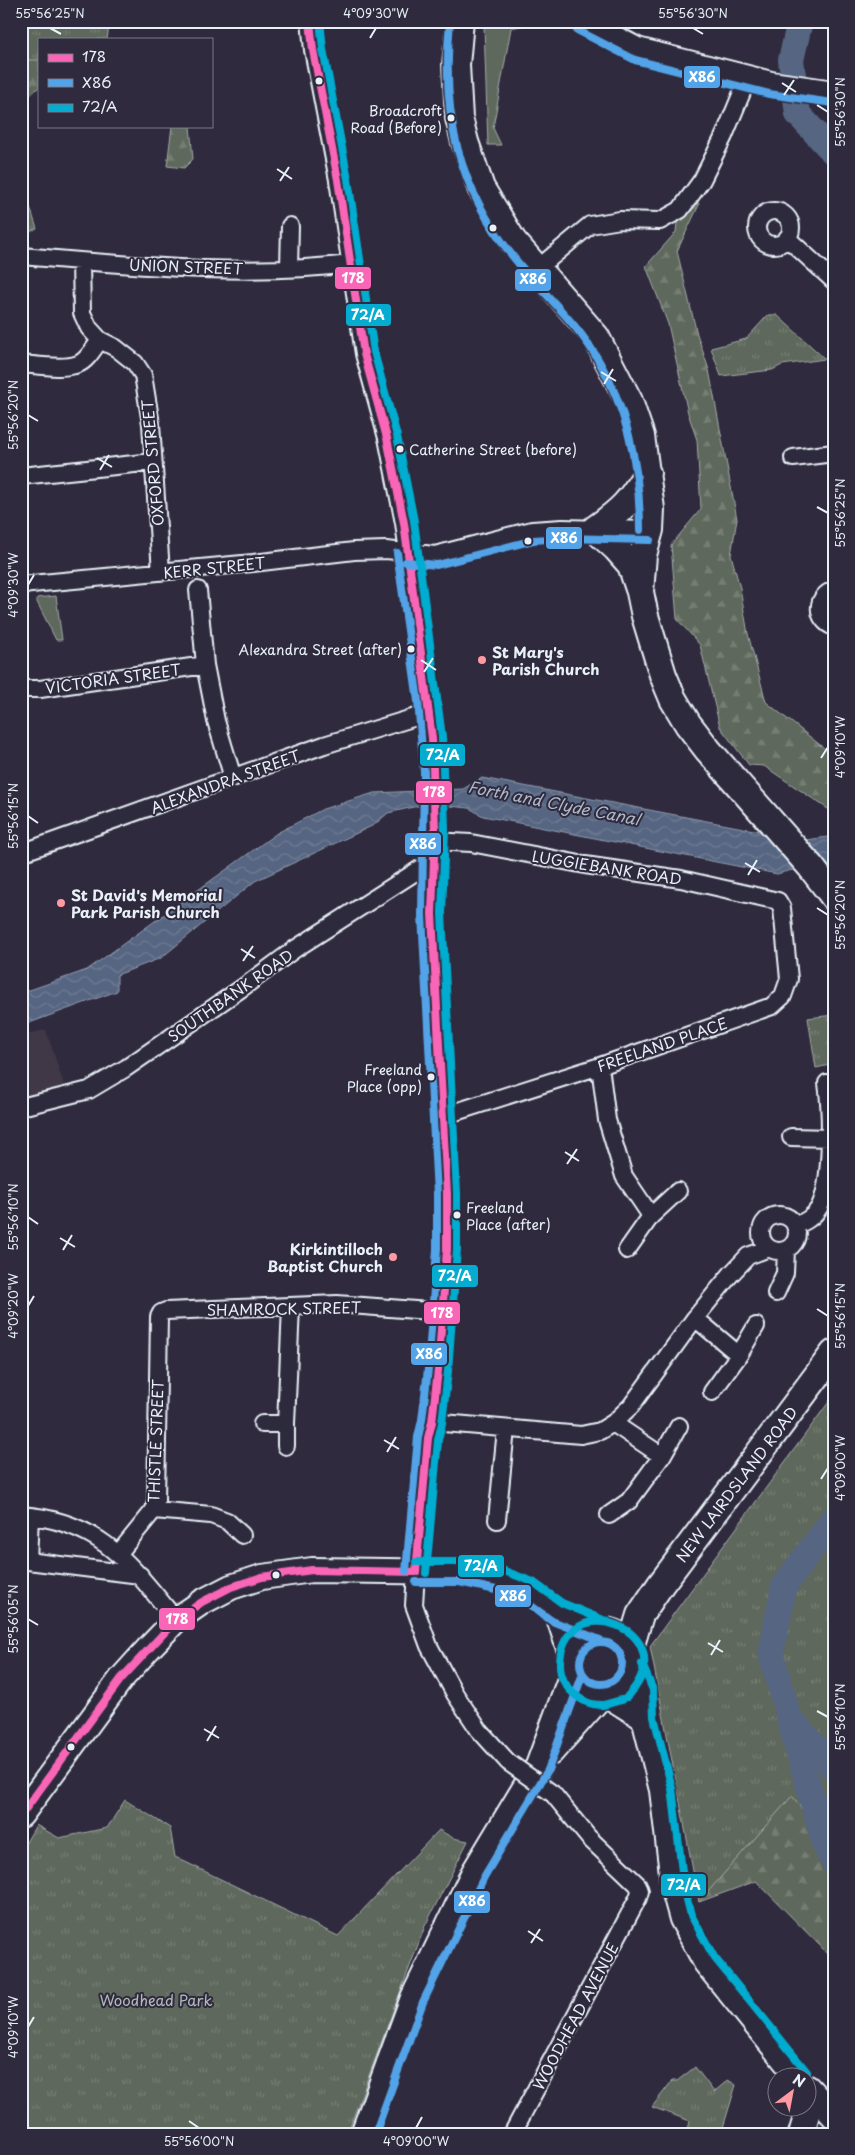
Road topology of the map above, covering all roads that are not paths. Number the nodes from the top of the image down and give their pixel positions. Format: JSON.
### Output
{"nodes":[{"id":1,"x":310,"y":21,"type":"edge"},
{"id":2,"x":460,"y":21,"type":"edge"},
{"id":3,"x":582,"y":21,"type":"edge"},
{"id":4,"x":748,"y":78,"type":"junction"},
{"id":5,"x":830,"y":92,"type":"edge"},
{"id":6,"x":290,"y":226,"type":"dead end"},
{"id":7,"x":787,"y":238,"type":"dead end"},
{"id":8,"x":21,"y":256,"type":"edge"},
{"id":9,"x":81,"y":261,"type":"junction"},
{"id":10,"x":351,"y":264,"type":"junction"},
{"id":11,"x":289,"y":268,"type":"junction"},
{"id":12,"x":537,"y":269,"type":"junction"},
{"id":13,"x":834,"y":281,"type":"edge"},
{"id":14,"x":100,"y":340,"type":"junction"},
{"id":15,"x":21,"y":364,"type":"edge"},
{"id":16,"x":834,"y":453,"type":"edge"},
{"id":17,"x":793,"y":458,"type":"dead end"},
{"id":18,"x":153,"y":462,"type":"junction"},
{"id":19,"x":647,"y":473,"type":"junction"},
{"id":20,"x":21,"y":476,"type":"edge"},
{"id":21,"x":595,"y":529,"type":"junction"},
{"id":22,"x":650,"y":530,"type":"junction"},
{"id":23,"x":407,"y":552,"type":"junction"},
{"id":24,"x":162,"y":572,"type":"junction"},
{"id":25,"x":21,"y":585,"type":"edge"},
{"id":26,"x":198,"y":590,"type":"dead end"},
{"id":27,"x":834,"y":590,"type":"edge"},
{"id":28,"x":640,"y":592,"type":"junction"},
{"id":29,"x":834,"y":627,"type":"edge"},
{"id":30,"x":654,"y":645,"type":"junction"},
{"id":31,"x":205,"y":665,"type":"junction"},
{"id":32,"x":21,"y":689,"type":"edge"},
{"id":33,"x":429,"y":713,"type":"junction"},
{"id":34,"x":434,"y":776,"type":"joint"},
{"id":35,"x":233,"y":778,"type":"junction"},
{"id":36,"x":434,"y":835,"type":"junction"},
{"id":37,"x":21,"y":853,"type":"edge"},
{"id":38,"x":432,"y":868,"type":"junction"},
{"id":39,"x":834,"y":897,"type":"edge"},
{"id":40,"x":778,"y":901,"type":"joint"},
{"id":41,"x":600,"y":1066,"type":"junction"},
{"id":42,"x":827,"y":1082,"type":"dead end"},
{"id":43,"x":21,"y":1107,"type":"edge"},
{"id":44,"x":443,"y":1116,"type":"junction"},
{"id":45,"x":791,"y":1137,"type":"dead end"},
{"id":46,"x":830,"y":1138,"type":"junction"},
{"id":47,"x":678,"y":1191,"type":"dead end"},
{"id":48,"x":651,"y":1216,"type":"junction"},
{"id":49,"x":795,"y":1226,"type":"junction"},
{"id":50,"x":769,"y":1248,"type":"junction"},
{"id":51,"x":627,"y":1250,"type":"dead end"},
{"id":52,"x":786,"y":1250,"type":"junction"},
{"id":53,"x":776,"y":1293,"type":"dead end"},
{"id":54,"x":291,"y":1306,"type":"junction"},
{"id":55,"x":442,"y":1312,"type":"junction"},
{"id":56,"x":159,"y":1318,"type":"joint"},
{"id":57,"x":695,"y":1318,"type":"junction"},
{"id":58,"x":756,"y":1326,"type":"dead end"},
{"id":59,"x":834,"y":1354,"type":"edge"},
{"id":60,"x":739,"y":1355,"type":"junction"},
{"id":61,"x":712,"y":1392,"type":"dead end"},
{"id":62,"x":432,"y":1422,"type":"junction"},
{"id":63,"x":613,"y":1423,"type":"junction"},
{"id":64,"x":262,"y":1424,"type":"dead end"},
{"id":65,"x":286,"y":1424,"type":"junction"},
{"id":66,"x":679,"y":1426,"type":"dead end"},
{"id":67,"x":506,"y":1429,"type":"junction"},
{"id":68,"x":286,"y":1446,"type":"dead end"},
{"id":69,"x":662,"y":1456,"type":"junction"},
{"id":70,"x":154,"y":1510,"type":"junction"},
{"id":71,"x":25,"y":1516,"type":"edge"},
{"id":72,"x":609,"y":1516,"type":"dead end"},
{"id":73,"x":497,"y":1520,"type":"dead end"},
{"id":74,"x":242,"y":1535,"type":"dead end"},
{"id":75,"x":120,"y":1553,"type":"junction"},
{"id":76,"x":416,"y":1572,"type":"junction"},
{"id":77,"x":140,"y":1575,"type":"junction"},
{"id":78,"x":557,"y":1612,"type":"junction"},
{"id":79,"x":640,"y":1615,"type":"junction"},
{"id":80,"x":176,"y":1620,"type":"junction"},
{"id":81,"x":606,"y":1632,"type":"junction"},
{"id":82,"x":631,"y":1658,"type":"junction"},
{"id":83,"x":571,"y":1665,"type":"junction"},
{"id":84,"x":604,"y":1695,"type":"junction"},
{"id":85,"x":644,"y":1718,"type":"junction"},
{"id":86,"x":539,"y":1766,"type":"junction"},
{"id":87,"x":21,"y":1815,"type":"edge"},
{"id":88,"x":791,"y":2068,"type":"edge"},
{"id":89,"x":818,"y":2098,"type":"edge"},
{"id":90,"x":834,"y":2116,"type":"edge"},
{"id":91,"x":806,"y":2118,"type":"edge"},
{"id":92,"x":364,"y":2134,"type":"edge"},
{"id":93,"x":512,"y":2134,"type":"edge"},
{"id":94,"x":801,"y":2134,"type":"edge"}],
"edges":[{"from":1,"to":10,"type":"street"},
{"from":2,"to":12,"type":"main road"},
{"from":3,"to":4,"type":"main road"},
{"from":4,"to":5,"type":"main road"},
{"from":4,"to":12,"type":"street"},
{"from":6,"to":11,"type":"street"},
{"from":7,"to":13,"type":"street"},
{"from":8,"to":9,"type":"street","name":"UNION STREET"},
{"from":9,"to":11,"type":"street","name":"UNION STREET"},
{"from":9,"to":14,"type":"street","name":"OXFORD STREET"},
{"from":10,"to":11,"type":"street","name":"UNION STREET"},
{"from":10,"to":23,"type":"street"},
{"from":12,"to":19,"type":"main road"},
{"from":14,"to":15,"type":"street"},
{"from":14,"to":18,"type":"street","name":"OXFORD STREET"},
{"from":16,"to":17,"type":"street"},
{"from":18,"to":20,"type":"street"},
{"from":18,"to":24,"type":"street","name":"OXFORD STREET"},
{"from":19,"to":21,"type":"main road"},
{"from":19,"to":22,"type":"main road"},
{"from":21,"to":22,"type":"street","name":"KERR STREET"},
{"from":21,"to":23,"type":"street","name":"KERR STREET"},
{"from":21,"to":28,"type":"main road"},
{"from":22,"to":28,"type":"main road"},
{"from":22,"to":30,"type":"main road"},
{"from":23,"to":24,"type":"street","name":"KERR STREET"},
{"from":23,"to":33,"type":"street"},
{"from":24,"to":25,"type":"street","name":"KERR STREET"},
{"from":26,"to":31,"type":"street"},
{"from":27,"to":29,"type":"street"},
{"from":28,"to":30,"type":"main road"},
{"from":30,"to":39,"type":"main road"},
{"from":31,"to":32,"type":"street","name":"VICTORIA STREET"},
{"from":31,"to":35,"type":"street"},
{"from":33,"to":34,"type":"street"},
{"from":33,"to":35,"type":"street","name":"ALEXANDRA STREET"},
{"from":34,"to":36,"type":"main road"},
{"from":35,"to":37,"type":"street","name":"ALEXANDRA STREET"},
{"from":36,"to":38,"type":"main road"},
{"from":36,"to":40,"type":"street","name":"LUGGIEBANK ROAD"},
{"from":38,"to":43,"type":"street","name":"SOUTHBANK ROAD"},
{"from":38,"to":44,"type":"main road"},
{"from":40,"to":41,"type":"street","name":"FREELAND PLACE"},
{"from":41,"to":44,"type":"street","name":"FREELAND PLACE"},
{"from":41,"to":48,"type":"street"},
{"from":42,"to":46,"type":"street"},
{"from":44,"to":55,"type":"main road"},
{"from":45,"to":46,"type":"street"},
{"from":46,"to":49,"type":"street"},
{"from":47,"to":48,"type":"street"},
{"from":48,"to":51,"type":"street"},
{"from":49,"to":50,"type":"street"},
{"from":49,"to":52,"type":"street"},
{"from":50,"to":52,"type":"street"},
{"from":50,"to":57,"type":"street"},
{"from":52,"to":53,"type":"street"},
{"from":54,"to":55,"type":"street","name":"SHAMROCK STREET"},
{"from":54,"to":56,"type":"street","name":"SHAMROCK STREET"},
{"from":54,"to":65,"type":"street"},
{"from":55,"to":62,"type":"main road"},
{"from":56,"to":70,"type":"street","name":"THISTLE STREET"},
{"from":57,"to":60,"type":"street"},
{"from":57,"to":63,"type":"street"},
{"from":58,"to":60,"type":"street"},
{"from":59,"to":79,"type":"main road","name":"NEW LAIRDSLAND ROAD"},
{"from":60,"to":61,"type":"street"},
{"from":62,"to":67,"type":"street"},
{"from":62,"to":76,"type":"main road"},
{"from":63,"to":67,"type":"street"},
{"from":63,"to":69,"type":"street"},
{"from":64,"to":65,"type":"street"},
{"from":65,"to":68,"type":"street"},
{"from":66,"to":69,"type":"street"},
{"from":67,"to":73,"type":"street"},
{"from":69,"to":72,"type":"street"},
{"from":70,"to":74,"type":"street"},
{"from":70,"to":75,"type":"street","name":"THISTLE STREET"},
{"from":71,"to":75,"type":"street"},
{"from":71,"to":77,"type":"street"},
{"from":75,"to":77,"type":"street"},
{"from":76,"to":78,"type":"main road"},
{"from":76,"to":80,"type":"main road"},
{"from":76,"to":93,"type":"street","name":"WOODHEAD AVENUE","bridge":true},
{"from":77,"to":80,"type":"street"},
{"from":78,"to":81,"type":"main road"},
{"from":78,"to":83,"type":"main road"},
{"from":79,"to":81,"type":"main road","name":"NEW LAIRDSLAND ROAD"},
{"from":79,"to":82,"type":"main road","name":"NEW LAIRDSLAND ROAD"},
{"from":80,"to":87,"type":"main road"},
{"from":81,"to":82,"type":"main road"},
{"from":81,"to":83,"type":"main road"},
{"from":82,"to":84,"type":"main road"},
{"from":82,"to":85,"type":"main road"},
{"from":83,"to":84,"type":"main road"},
{"from":83,"to":86,"type":"main road"},
{"from":84,"to":85,"type":"main road"},
{"from":84,"to":86,"type":"main road"},
{"from":85,"to":88,"type":"main road"},
{"from":86,"to":92,"type":"main road"},
{"from":89,"to":90,"type":"main road"},
{"from":91,"to":94,"type":"main road"}]}
